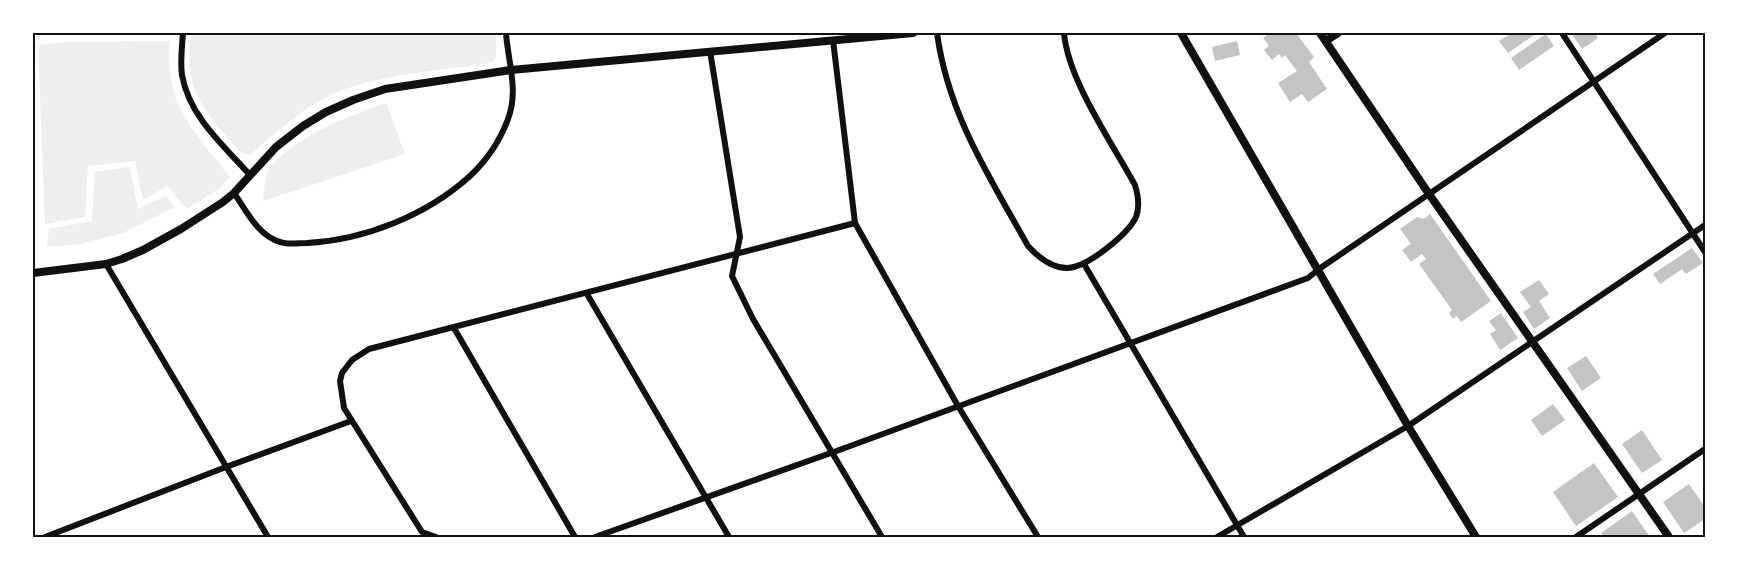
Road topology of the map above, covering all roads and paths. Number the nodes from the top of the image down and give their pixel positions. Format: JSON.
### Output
{"nodes":[{"id":1,"x":183,"y":33,"type":"edge"},
{"id":2,"x":506,"y":33,"type":"edge"},
{"id":3,"x":914,"y":33,"type":"edge"},
{"id":4,"x":937,"y":33,"type":"edge"},
{"id":5,"x":1064,"y":33,"type":"edge"},
{"id":6,"x":1181,"y":33,"type":"edge"},
{"id":7,"x":1320,"y":33,"type":"edge"},
{"id":8,"x":1338,"y":33,"type":"edge"},
{"id":9,"x":1562,"y":33,"type":"edge"},
{"id":10,"x":1665,"y":33,"type":"edge"},
{"id":11,"x":900,"y":34,"type":"edge"},
{"id":12,"x":833,"y":40,"type":"junction"},
{"id":13,"x":1326,"y":41,"type":"junction"},
{"id":14,"x":710,"y":51,"type":"junction"},
{"id":15,"x":511,"y":70,"type":"junction"},
{"id":16,"x":1594,"y":82,"type":"junction"},
{"id":17,"x":249,"y":174,"type":"junction"},
{"id":18,"x":234,"y":193,"type":"junction"},
{"id":19,"x":1429,"y":194,"type":"junction"},
{"id":20,"x":855,"y":223,"type":"junction"},
{"id":21,"x":1705,"y":225,"type":"edge"},
{"id":22,"x":1692,"y":234,"type":"junction"},
{"id":23,"x":1705,"y":252,"type":"edge"},
{"id":24,"x":737,"y":254,"type":"junction"},
{"id":25,"x":106,"y":264,"type":"junction"},
{"id":26,"x":1084,"y":264,"type":"junction"},
{"id":27,"x":1319,"y":269,"type":"junction"},
{"id":28,"x":33,"y":273,"type":"edge"},
{"id":29,"x":586,"y":294,"type":"junction"},
{"id":30,"x":454,"y":328,"type":"junction"},
{"id":31,"x":1532,"y":341,"type":"junction"},
{"id":32,"x":1130,"y":343,"type":"junction"},
{"id":33,"x":958,"y":406,"type":"junction"},
{"id":34,"x":351,"y":421,"type":"junction"},
{"id":35,"x":1408,"y":426,"type":"junction"},
{"id":36,"x":1705,"y":450,"type":"edge"},
{"id":37,"x":831,"y":453,"type":"junction"},
{"id":38,"x":226,"y":467,"type":"junction"},
{"id":39,"x":1640,"y":495,"type":"junction"},
{"id":40,"x":706,"y":499,"type":"junction"},
{"id":41,"x":1236,"y":525,"type":"junction"},
{"id":42,"x":424,"y":535,"type":"edge"},
{"id":43,"x":45,"y":537,"type":"edge"},
{"id":44,"x":268,"y":537,"type":"edge"},
{"id":45,"x":436,"y":537,"type":"edge"},
{"id":46,"x":575,"y":537,"type":"edge"},
{"id":47,"x":595,"y":537,"type":"edge"},
{"id":48,"x":729,"y":537,"type":"edge"},
{"id":49,"x":882,"y":537,"type":"edge"},
{"id":50,"x":1038,"y":537,"type":"edge"},
{"id":51,"x":1216,"y":537,"type":"edge"},
{"id":52,"x":1244,"y":537,"type":"edge"},
{"id":53,"x":1476,"y":537,"type":"edge"},
{"id":54,"x":1576,"y":537,"type":"edge"},
{"id":55,"x":1669,"y":537,"type":"edge"}],
"edges":[{"from":1,"to":17,"type":"street"},
{"from":2,"to":15,"type":"street"},
{"from":3,"to":11,"type":"street"},
{"from":4,"to":26,"type":"street"},
{"from":5,"to":26,"type":"street"},
{"from":6,"to":27,"type":"street"},
{"from":7,"to":13,"type":"street"},
{"from":8,"to":13,"type":"street"},
{"from":9,"to":16,"type":"street"},
{"from":10,"to":16,"type":"street"},
{"from":11,"to":12,"type":"street"},
{"from":12,"to":14,"type":"street"},
{"from":12,"to":20,"type":"street"},
{"from":13,"to":19,"type":"street"},
{"from":14,"to":15,"type":"street"},
{"from":14,"to":24,"type":"street"},
{"from":15,"to":17,"type":"street"},
{"from":15,"to":18,"type":"street"},
{"from":16,"to":19,"type":"street"},
{"from":16,"to":22,"type":"street"},
{"from":17,"to":18,"type":"street"},
{"from":18,"to":25,"type":"street"},
{"from":19,"to":27,"type":"street"},
{"from":19,"to":31,"type":"street"},
{"from":20,"to":24,"type":"street"},
{"from":20,"to":33,"type":"street"},
{"from":21,"to":22,"type":"street"},
{"from":22,"to":23,"type":"street"},
{"from":22,"to":31,"type":"street"},
{"from":24,"to":29,"type":"street"},
{"from":24,"to":37,"type":"street"},
{"from":25,"to":28,"type":"street"},
{"from":25,"to":38,"type":"street"},
{"from":26,"to":32,"type":"street"},
{"from":27,"to":32,"type":"street"},
{"from":27,"to":35,"type":"street"},
{"from":29,"to":30,"type":"street"},
{"from":29,"to":40,"type":"street"},
{"from":30,"to":34,"type":"street"},
{"from":30,"to":46,"type":"street"},
{"from":31,"to":35,"type":"street"},
{"from":31,"to":39,"type":"street"},
{"from":32,"to":33,"type":"street"},
{"from":32,"to":41,"type":"street"},
{"from":33,"to":37,"type":"street"},
{"from":33,"to":50,"type":"street"},
{"from":34,"to":38,"type":"street"},
{"from":34,"to":42,"type":"street"},
{"from":35,"to":41,"type":"street"},
{"from":35,"to":53,"type":"street"},
{"from":36,"to":39,"type":"street"},
{"from":37,"to":40,"type":"street"},
{"from":37,"to":49,"type":"street"},
{"from":38,"to":43,"type":"street"},
{"from":38,"to":44,"type":"street"},
{"from":39,"to":54,"type":"street"},
{"from":39,"to":55,"type":"street"},
{"from":40,"to":47,"type":"street"},
{"from":40,"to":48,"type":"street"},
{"from":41,"to":51,"type":"street"},
{"from":41,"to":52,"type":"street"},
{"from":42,"to":45,"type":"street"}]}
